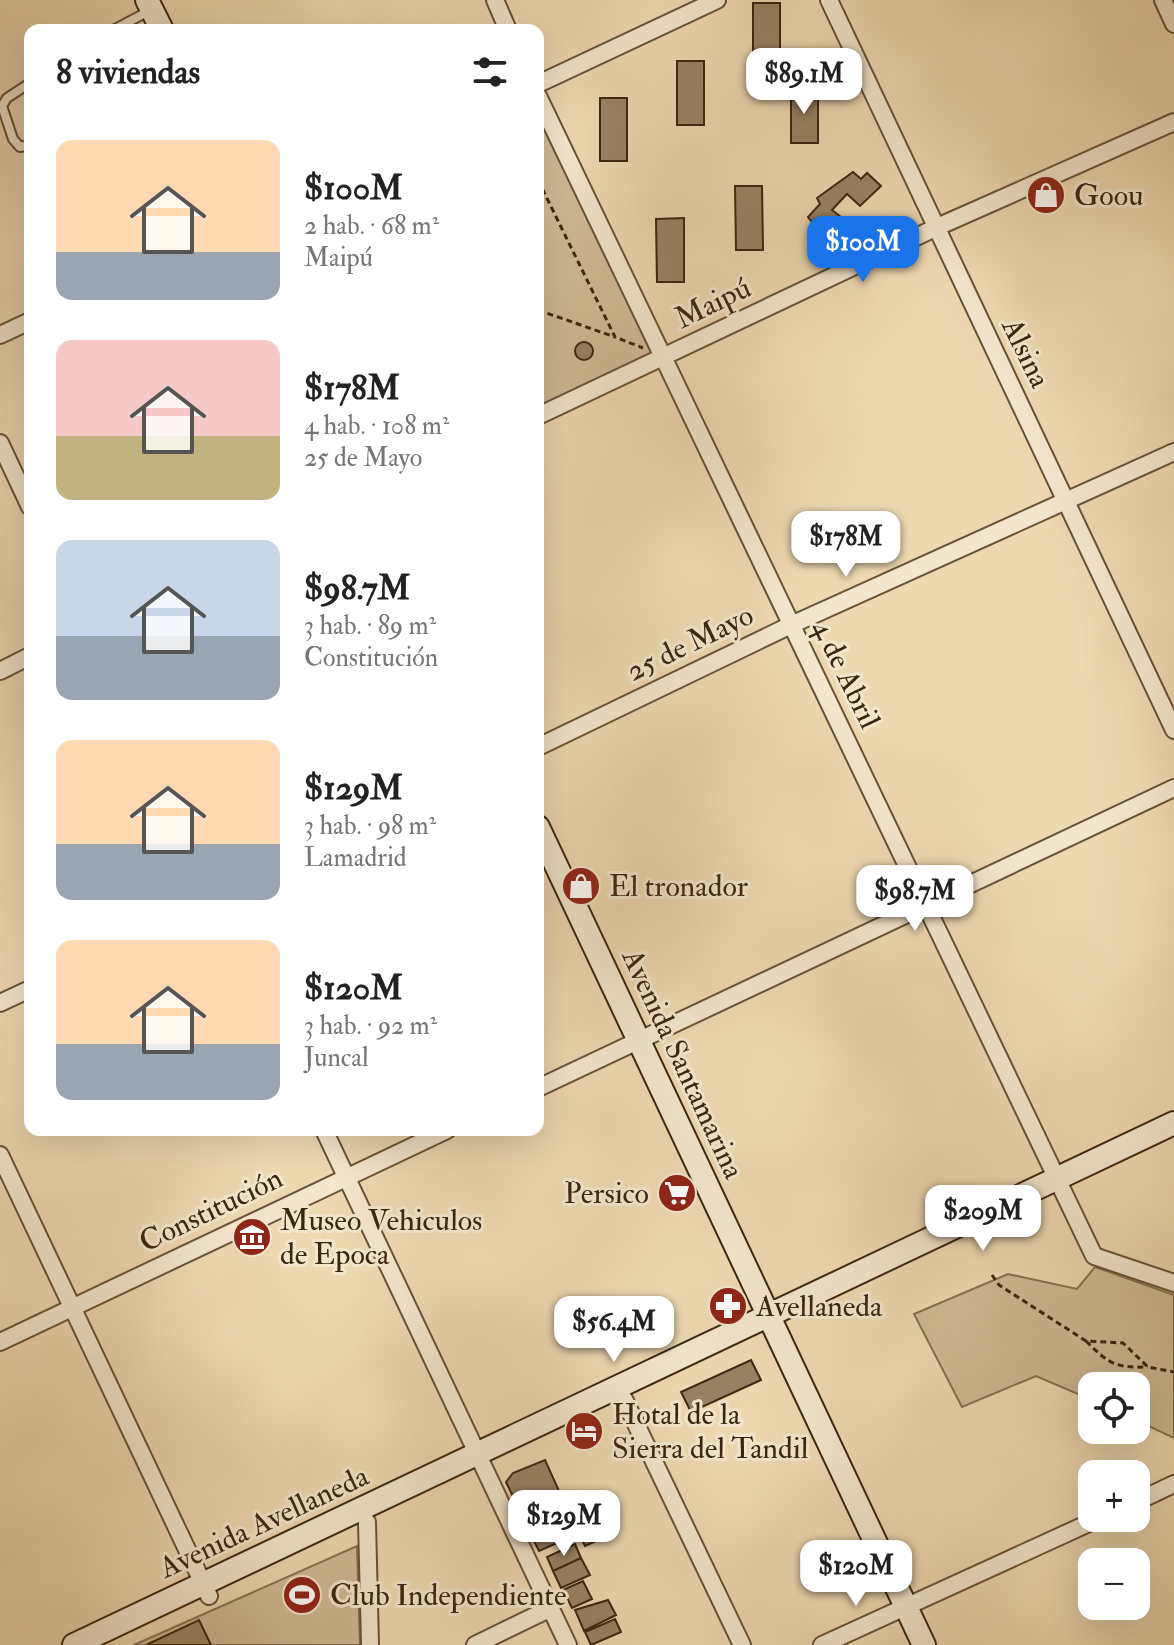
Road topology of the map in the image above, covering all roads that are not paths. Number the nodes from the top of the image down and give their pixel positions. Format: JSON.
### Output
{"nodes":[{"id":1,"x":495,"y":0,"type":"edge"},
{"id":2,"x":717,"y":0,"type":"edge"},
{"id":3,"x":829,"y":0,"type":"edge"},
{"id":4,"x":1163,"y":0,"type":"edge"},
{"id":5,"x":154,"y":13,"type":"edge"},
{"id":6,"x":127,"y":24,"type":"edge"},
{"id":7,"x":505,"y":24,"type":"edge"},
{"id":8,"x":1174,"y":24,"type":"edge"},
{"id":9,"x":544,"y":81,"type":"edge"},
{"id":10,"x":24,"y":87,"type":"edge"},
{"id":11,"x":544,"y":108,"type":"edge"},
{"id":12,"x":1174,"y":122,"type":"edge"},
{"id":13,"x":24,"y":146,"type":"edge"},
{"id":14,"x":935,"y":228,"type":"junction"},
{"id":15,"x":24,"y":324,"type":"edge"},
{"id":16,"x":0,"y":335,"type":"edge"},
{"id":17,"x":666,"y":356,"type":"junction"},
{"id":18,"x":544,"y":413,"type":"edge"},
{"id":19,"x":0,"y":443,"type":"edge"},
{"id":20,"x":1174,"y":452,"type":"edge"},
{"id":21,"x":24,"y":494,"type":"edge"},
{"id":22,"x":1066,"y":503,"type":"junction"},
{"id":23,"x":791,"y":625,"type":"junction"},
{"id":24,"x":24,"y":659,"type":"edge"},
{"id":25,"x":0,"y":671,"type":"edge"},
{"id":26,"x":1174,"y":730,"type":"edge"},
{"id":27,"x":544,"y":744,"type":"edge"},
{"id":28,"x":1174,"y":788,"type":"edge"},
{"id":29,"x":544,"y":840,"type":"edge"},
{"id":30,"x":927,"y":905,"type":"junction"},
{"id":31,"x":24,"y":992,"type":"edge"},
{"id":32,"x":0,"y":1003,"type":"edge"},
{"id":33,"x":639,"y":1042,"type":"junction"},
{"id":34,"x":544,"y":1085,"type":"edge"},
{"id":35,"x":1174,"y":1123,"type":"edge"},
{"id":36,"x":327,"y":1136,"type":"edge"},
{"id":37,"x":434,"y":1136,"type":"edge"},
{"id":38,"x":1174,"y":1138,"type":"edge"},
{"id":39,"x":0,"y":1155,"type":"edge"},
{"id":40,"x":346,"y":1176,"type":"junction"},
{"id":41,"x":1059,"y":1185,"type":"junction"},
{"id":42,"x":1174,"y":1283,"type":"edge"},
{"id":43,"x":73,"y":1308,"type":"junction"},
{"id":44,"x":771,"y":1322,"type":"junction"},
{"id":45,"x":0,"y":1342,"type":"edge"},
{"id":46,"x":624,"y":1399,"type":"junction"},
{"id":47,"x":482,"y":1459,"type":"junction"},
{"id":48,"x":1174,"y":1484,"type":"edge"},
{"id":49,"x":1150,"y":1495,"type":"edge"},
{"id":50,"x":367,"y":1522,"type":"junction"},
{"id":51,"x":1078,"y":1528,"type":"edge"},
{"id":52,"x":206,"y":1590,"type":"junction"},
{"id":53,"x":906,"y":1607,"type":"junction"},
{"id":54,"x":551,"y":1608,"type":"junction"},
{"id":55,"x":74,"y":1645,"type":"edge"},
{"id":56,"x":103,"y":1645,"type":"edge"},
{"id":57,"x":370,"y":1645,"type":"edge"},
{"id":58,"x":475,"y":1645,"type":"edge"},
{"id":59,"x":568,"y":1645,"type":"edge"},
{"id":60,"x":742,"y":1645,"type":"edge"},
{"id":61,"x":822,"y":1645,"type":"edge"},
{"id":62,"x":924,"y":1645,"type":"edge"}],
"edges":[{"from":1,"to":7,"type":"street"},
{"from":2,"to":9,"type":"street"},
{"from":3,"to":14,"type":"street","name":"Alsina"},
{"from":4,"to":8,"type":"street"},
{"from":5,"to":6,"type":"lane"},
{"from":10,"to":13,"type":"lane"},
{"from":11,"to":17,"type":"street","name":"4 de Abril"},
{"from":12,"to":14,"type":"street","name":"Maipú"},
{"from":14,"to":17,"type":"street","name":"Maipú"},
{"from":14,"to":22,"type":"street","name":"Alsina"},
{"from":15,"to":16,"type":"street"},
{"from":17,"to":18,"type":"street","name":"Maipú"},
{"from":17,"to":23,"type":"street","name":"4 de Abril"},
{"from":19,"to":21,"type":"street"},
{"from":20,"to":22,"type":"street","name":"25 de Mayo"},
{"from":22,"to":23,"type":"street","name":"25 de Mayo"},
{"from":22,"to":26,"type":"street","name":"Alsina"},
{"from":23,"to":27,"type":"street","name":"25 de Mayo"},
{"from":23,"to":30,"type":"street","name":"4 de Abril"},
{"from":24,"to":25,"type":"street"},
{"from":28,"to":30,"type":"street"},
{"from":29,"to":33,"type":"main road","name":"Avenida Santamarina"},
{"from":30,"to":33,"type":"street"},
{"from":30,"to":41,"type":"street","name":"4 de Abril"},
{"from":31,"to":32,"type":"street"},
{"from":33,"to":34,"type":"street"},
{"from":33,"to":44,"type":"main road","name":"Avenida Santamarina"},
{"from":35,"to":41,"type":"main road","name":"Avenida Avellaneda"},
{"from":36,"to":40,"type":"street"},
{"from":37,"to":40,"type":"street","name":"Constitución"},
{"from":38,"to":41,"type":"main road","name":"Avenida Avellaneda"},
{"from":39,"to":43,"type":"street"},
{"from":40,"to":43,"type":"street","name":"Constitución"},
{"from":40,"to":47,"type":"street"},
{"from":41,"to":42,"type":"street","name":"4 de Abril"},
{"from":41,"to":44,"type":"main road","name":"Avenida Avellaneda"},
{"from":43,"to":45,"type":"street","name":"Constitución"},
{"from":43,"to":52,"type":"street"},
{"from":44,"to":46,"type":"main road","name":"Avenida Avellaneda"},
{"from":44,"to":47,"type":"main road","name":"Avenida Avellaneda"},
{"from":44,"to":53,"type":"main road","name":"Avenida Santamarina"},
{"from":46,"to":47,"type":"main road","name":"Avenida Avellaneda"},
{"from":46,"to":60,"type":"street"},
{"from":47,"to":50,"type":"main road","name":"Avenida Avellaneda"},
{"from":47,"to":52,"type":"main road","name":"Avenida Avellaneda"},
{"from":47,"to":54,"type":"street"},
{"from":48,"to":49,"type":"street"},
{"from":50,"to":52,"type":"main road","name":"Avenida Avellaneda"},
{"from":50,"to":57,"type":"street"},
{"from":51,"to":53,"type":"street"},
{"from":52,"to":55,"type":"main road","name":"Avenida Avellaneda"},
{"from":52,"to":56,"type":"main road","name":"Avenida Avellaneda"},
{"from":53,"to":61,"type":"street"},
{"from":53,"to":62,"type":"main road","name":"Avenida Santamarina"},
{"from":54,"to":58,"type":"street"},
{"from":54,"to":59,"type":"street"}]}
